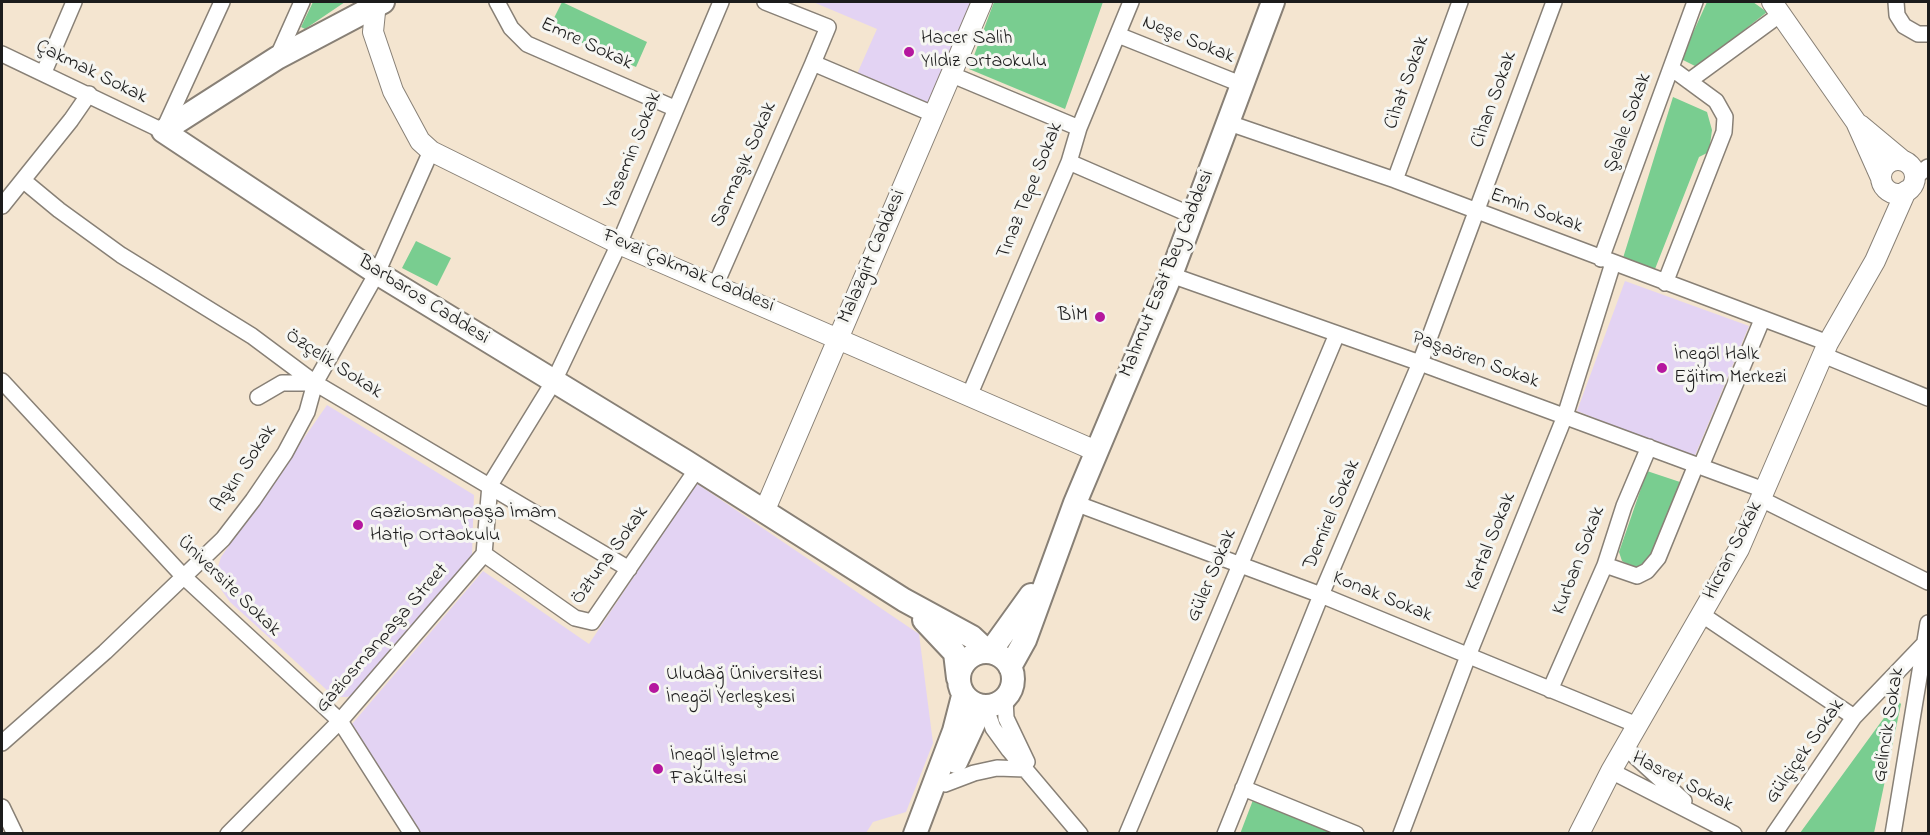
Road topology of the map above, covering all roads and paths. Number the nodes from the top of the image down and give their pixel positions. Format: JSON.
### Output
{"nodes":[{"id":1,"x":74,"y":2,"type":"edge"},
{"id":2,"x":222,"y":2,"type":"edge"},
{"id":3,"x":302,"y":2,"type":"edge"},
{"id":4,"x":497,"y":2,"type":"edge"},
{"id":5,"x":721,"y":2,"type":"edge"},
{"id":6,"x":765,"y":2,"type":"edge"},
{"id":7,"x":982,"y":2,"type":"edge"},
{"id":8,"x":1131,"y":2,"type":"edge"},
{"id":9,"x":1273,"y":2,"type":"edge"},
{"id":10,"x":1460,"y":2,"type":"edge"},
{"id":11,"x":1554,"y":2,"type":"edge"},
{"id":12,"x":1695,"y":2,"type":"edge"},
{"id":13,"x":1896,"y":2,"type":"edge"},
{"id":14,"x":378,"y":3,"type":"edge"},
{"id":15,"x":1777,"y":5,"type":"edge"},
{"id":16,"x":1929,"y":34,"type":"edge"},
{"id":17,"x":1118,"y":35,"type":"junction"},
{"id":18,"x":2,"y":54,"type":"edge"},
{"id":19,"x":277,"y":58,"type":"junction"},
{"id":20,"x":813,"y":63,"type":"junction"},
{"id":21,"x":1671,"y":68,"type":"junction"},
{"id":22,"x":44,"y":72,"type":"junction"},
{"id":23,"x":950,"y":74,"type":"junction"},
{"id":24,"x":1689,"y":81,"type":"junction"},
{"id":25,"x":1243,"y":85,"type":"junction"},
{"id":26,"x":88,"y":94,"type":"junction"},
{"id":27,"x":674,"y":108,"type":"junction"},
{"id":28,"x":933,"y":114,"type":"junction"},
{"id":29,"x":1856,"y":122,"type":"junction"},
{"id":30,"x":1229,"y":123,"type":"junction"},
{"id":31,"x":1079,"y":128,"type":"junction"},
{"id":32,"x":163,"y":131,"type":"junction"},
{"id":33,"x":431,"y":152,"type":"junction"},
{"id":34,"x":1902,"y":160,"type":"junction"},
{"id":35,"x":1069,"y":162,"type":"junction"},
{"id":36,"x":1921,"y":175,"type":"edge"},
{"id":37,"x":1395,"y":180,"type":"junction"},
{"id":38,"x":24,"y":181,"type":"junction"},
{"id":39,"x":1883,"y":182,"type":"junction"},
{"id":40,"x":2,"y":206,"type":"edge"},
{"id":41,"x":1476,"y":212,"type":"junction"},
{"id":42,"x":1191,"y":215,"type":"junction"},
{"id":43,"x":619,"y":243,"type":"junction"},
{"id":44,"x":1607,"y":261,"type":"junction"},
{"id":45,"x":1875,"y":261,"type":"junction"},
{"id":46,"x":377,"y":273,"type":"junction"},
{"id":47,"x":1171,"y":275,"type":"junction"},
{"id":48,"x":1665,"y":283,"type":"junction"},
{"id":49,"x":716,"y":284,"type":"junction"},
{"id":50,"x":1762,"y":320,"type":"junction"},
{"id":51,"x":1337,"y":334,"type":"junction"},
{"id":52,"x":838,"y":338,"type":"junction"},
{"id":53,"x":1825,"y":349,"type":"junction"},
{"id":54,"x":1420,"y":363,"type":"junction"},
{"id":55,"x":2,"y":381,"type":"edge"},
{"id":56,"x":554,"y":381,"type":"junction"},
{"id":57,"x":315,"y":383,"type":"junction"},
{"id":58,"x":969,"y":396,"type":"junction"},
{"id":59,"x":258,"y":397,"type":"dead end"},
{"id":60,"x":1929,"y":398,"type":"edge"},
{"id":61,"x":1565,"y":416,"type":"junction"},
{"id":62,"x":1649,"y":447,"type":"junction"},
{"id":63,"x":1096,"y":451,"type":"junction"},
{"id":64,"x":1698,"y":466,"type":"junction"},
{"id":65,"x":697,"y":469,"type":"junction"},
{"id":66,"x":490,"y":485,"type":"junction"},
{"id":67,"x":1762,"y":494,"type":"junction"},
{"id":68,"x":1075,"y":503,"type":"junction"},
{"id":69,"x":764,"y":512,"type":"junction"},
{"id":70,"x":1059,"y":544,"type":"junction"},
{"id":71,"x":484,"y":554,"type":"junction"},
{"id":72,"x":1605,"y":565,"type":"junction"},
{"id":73,"x":1240,"y":566,"type":"junction"},
{"id":74,"x":629,"y":569,"type":"junction"},
{"id":75,"x":183,"y":576,"type":"junction"},
{"id":76,"x":1929,"y":582,"type":"edge"},
{"id":77,"x":1321,"y":596,"type":"junction"},
{"id":78,"x":904,"y":600,"type":"junction"},
{"id":79,"x":1701,"y":614,"type":"junction"},
{"id":80,"x":1929,"y":623,"type":"edge"},
{"id":81,"x":1924,"y":644,"type":"junction"},
{"id":82,"x":989,"y":652,"type":"junction"},
{"id":83,"x":1468,"y":656,"type":"junction"},
{"id":84,"x":1010,"y":667,"type":"junction"},
{"id":85,"x":1550,"y":690,"type":"junction"},
{"id":86,"x":978,"y":697,"type":"junction"},
{"id":87,"x":1854,"y":717,"type":"junction"},
{"id":88,"x":340,"y":721,"type":"junction"},
{"id":89,"x":1637,"y":725,"type":"junction"},
{"id":90,"x":2,"y":743,"type":"edge"},
{"id":91,"x":1625,"y":747,"type":"junction"},
{"id":92,"x":1611,"y":771,"type":"junction"},
{"id":93,"x":1029,"y":772,"type":"junction"},
{"id":94,"x":945,"y":784,"type":"junction"},
{"id":95,"x":1243,"y":788,"type":"junction"},
{"id":96,"x":2,"y":807,"type":"edge"},
{"id":97,"x":1697,"y":814,"type":"junction"},
{"id":98,"x":915,"y":832,"type":"edge"},
{"id":99,"x":15,"y":834,"type":"edge"},
{"id":100,"x":228,"y":834,"type":"edge"},
{"id":101,"x":411,"y":834,"type":"edge"},
{"id":102,"x":1080,"y":834,"type":"edge"},
{"id":103,"x":1127,"y":834,"type":"edge"},
{"id":104,"x":1225,"y":834,"type":"edge"},
{"id":105,"x":1356,"y":834,"type":"edge"},
{"id":106,"x":1401,"y":834,"type":"edge"},
{"id":107,"x":1579,"y":834,"type":"edge"},
{"id":108,"x":1734,"y":834,"type":"edge"},
{"id":109,"x":1774,"y":834,"type":"edge"},
{"id":110,"x":1893,"y":834,"type":"edge"}],
"edges":[{"from":1,"to":22,"type":"street"},
{"from":2,"to":32,"type":"street"},
{"from":3,"to":19,"type":"street"},
{"from":4,"to":27,"type":"street","name":"Emre Sokak"},
{"from":5,"to":27,"type":"street","name":"Yasemin Sokak"},
{"from":6,"to":20,"type":"street","name":"Sarmaşık Sokak"},
{"from":7,"to":23,"type":"street","name":"Malazgirt Caddesi"},
{"from":8,"to":17,"type":"street","name":"Tınaz Tepe Sokak"},
{"from":9,"to":25,"type":"main road","name":"Mahmut Esat Bey Caddesi"},
{"from":10,"to":37,"type":"street","name":"Cihat Sokak"},
{"from":11,"to":41,"type":"street","name":"Cihan Sokak"},
{"from":12,"to":21,"type":"street","name":"Şelale Sokak"},
{"from":13,"to":16,"type":"street"},
{"from":14,"to":19,"type":"main road"},
{"from":14,"to":33,"type":"street","name":"Fevzi Çakmak Caddesi"},
{"from":15,"to":24,"type":"street"},
{"from":15,"to":29,"type":"street"},
{"from":17,"to":25,"type":"street","name":"Neşe Sokak"},
{"from":17,"to":31,"type":"street","name":"Tınaz Tepe Sokak"},
{"from":18,"to":22,"type":"street","name":"Çakmak Sokak"},
{"from":19,"to":32,"type":"main road"},
{"from":20,"to":28,"type":"street"},
{"from":20,"to":49,"type":"street","name":"Sarmaşık Sokak"},
{"from":21,"to":24,"type":"street"},
{"from":21,"to":44,"type":"street","name":"Şelale Sokak"},
{"from":22,"to":26,"type":"street","name":"Çakmak Sokak"},
{"from":23,"to":28,"type":"street","name":"Malazgirt Caddesi"},
{"from":23,"to":31,"type":"street"},
{"from":24,"to":48,"type":"street"},
{"from":25,"to":30,"type":"main road","name":"Mahmut Esat Bey Caddesi"},
{"from":26,"to":32,"type":"street","name":"Çakmak Sokak"},
{"from":26,"to":38,"type":"street"},
{"from":27,"to":43,"type":"street","name":"Yasemin Sokak"},
{"from":28,"to":52,"type":"street","name":"Malazgirt Caddesi"},
{"from":29,"to":34,"type":"street"},
{"from":29,"to":39,"type":"street"},
{"from":30,"to":37,"type":"street","name":"Emin Sokak"},
{"from":30,"to":42,"type":"main road","name":"Mahmut Esat Bey Caddesi"},
{"from":31,"to":35,"type":"street","name":"Tınaz Tepe Sokak"},
{"from":32,"to":46,"type":"main road","name":"Barbaros Caddesi"},
{"from":33,"to":43,"type":"street","name":"Fevzi Çakmak Caddesi"},
{"from":33,"to":46,"type":"street","name":"Aşkın Sokak"},
{"from":34,"to":36,"type":"street"},
{"from":34,"to":39,"type":"street"},
{"from":35,"to":42,"type":"street"},
{"from":35,"to":58,"type":"street","name":"Tınaz Tepe Sokak"},
{"from":36,"to":39,"type":"street"},
{"from":36,"to":45,"type":"street"},
{"from":37,"to":41,"type":"street","name":"Emin Sokak"},
{"from":38,"to":40,"type":"street"},
{"from":38,"to":57,"type":"street","name":"Özçelik Sokak"},
{"from":39,"to":45,"type":"street"},
{"from":41,"to":44,"type":"street","name":"Emin Sokak"},
{"from":41,"to":54,"type":"street","name":"Demirel Sokak"},
{"from":42,"to":47,"type":"main road","name":"Mahmut Esat Bey Caddesi"},
{"from":43,"to":49,"type":"street","name":"Fevzi Çakmak Caddesi"},
{"from":43,"to":56,"type":"street","name":"Yasemin Sokak"},
{"from":44,"to":48,"type":"street","name":"Emin Sokak"},
{"from":44,"to":61,"type":"street","name":"Kartal Sokak"},
{"from":45,"to":53,"type":"street","name":"Hicran Sokak"},
{"from":46,"to":56,"type":"main road","name":"Barbaros Caddesi"},
{"from":46,"to":57,"type":"street","name":"Aşkın Sokak"},
{"from":47,"to":51,"type":"street","name":"Paşaören Sokak"},
{"from":47,"to":63,"type":"main road","name":"Mahmut Esat Bey Caddesi"},
{"from":48,"to":50,"type":"street","name":"Emin Sokak"},
{"from":49,"to":52,"type":"street","name":"Fevzi Çakmak Caddesi"},
{"from":50,"to":53,"type":"street","name":"Emin Sokak"},
{"from":50,"to":64,"type":"street"},
{"from":51,"to":54,"type":"street","name":"Paşaören Sokak"},
{"from":51,"to":73,"type":"street","name":"Güler Sokak"},
{"from":52,"to":58,"type":"street","name":"Fevzi Çakmak Caddesi"},
{"from":52,"to":69,"type":"street","name":"Malazgirt Caddesi"},
{"from":53,"to":60,"type":"street","name":"Emin Sokak"},
{"from":53,"to":67,"type":"street","name":"Hicran Sokak"},
{"from":54,"to":61,"type":"street","name":"Paşaören Sokak"},
{"from":54,"to":77,"type":"street","name":"Demirel Sokak"},
{"from":55,"to":75,"type":"street","name":"Üniversite Sokak"},
{"from":56,"to":65,"type":"main road","name":"Barbaros Caddesi"},
{"from":56,"to":66,"type":"street"},
{"from":57,"to":59,"type":"street"},
{"from":57,"to":66,"type":"street","name":"Özçelik Sokak"},
{"from":57,"to":75,"type":"street","name":"Aşkın Sokak"},
{"from":58,"to":63,"type":"street","name":"Fevzi Çakmak Caddesi"},
{"from":61,"to":62,"type":"street","name":"Paşaören Sokak"},
{"from":61,"to":83,"type":"street","name":"Kartal Sokak"},
{"from":62,"to":64,"type":"street","name":"Paşaören Sokak"},
{"from":62,"to":72,"type":"street","name":"Kurban Sokak"},
{"from":63,"to":68,"type":"main road","name":"Mahmut Esat Bey Caddesi"},
{"from":64,"to":67,"type":"street","name":"Paşaören Sokak"},
{"from":64,"to":72,"type":"street"},
{"from":65,"to":69,"type":"main road","name":"Barbaros Caddesi"},
{"from":65,"to":74,"type":"street","name":"Öztuna Sokak"},
{"from":66,"to":71,"type":"street"},
{"from":66,"to":74,"type":"street","name":"Özçelik Sokak"},
{"from":67,"to":76,"type":"street","name":"Paşaören Sokak"},
{"from":67,"to":79,"type":"street","name":"Hicran Sokak"},
{"from":68,"to":70,"type":"main road","name":"Mahmut Esat Bey Caddesi"},
{"from":68,"to":73,"type":"street","name":"Konak Sokak"},
{"from":69,"to":78,"type":"main road","name":"Barbaros Caddesi"},
{"from":70,"to":82,"type":"main road"},
{"from":70,"to":84,"type":"main road"},
{"from":71,"to":74,"type":"street","name":"Öztuna Sokak"},
{"from":71,"to":88,"type":"street","name":"Gaziosmanpaşa Street"},
{"from":72,"to":85,"type":"street","name":"Kurban Sokak"},
{"from":73,"to":77,"type":"street","name":"Konak Sokak"},
{"from":73,"to":103,"type":"street","name":"Güler Sokak"},
{"from":75,"to":88,"type":"street","name":"Üniversite Sokak"},
{"from":75,"to":90,"type":"street","name":"Aşkın Sokak"},
{"from":77,"to":83,"type":"street","name":"Konak Sokak"},
{"from":77,"to":95,"type":"street","name":"Demirel Sokak"},
{"from":78,"to":82,"type":"main road"},
{"from":78,"to":86,"type":"main road"},
{"from":79,"to":87,"type":"street"},
{"from":79,"to":89,"type":"street","name":"Hicran Sokak"},
{"from":80,"to":81,"type":"street","name":"Gelincik Sokak"},
{"from":81,"to":87,"type":"street","name":"Gülçiçek Sokak"},
{"from":81,"to":110,"type":"street","name":"Gelincik Sokak"},
{"from":82,"to":84,"type":"main road"},
{"from":82,"to":86,"type":"main road"},
{"from":83,"to":85,"type":"street","name":"Konak Sokak"},
{"from":83,"to":106,"type":"street","name":"Kartal Sokak"},
{"from":84,"to":86,"type":"main road"},
{"from":85,"to":89,"type":"street","name":"Konak Sokak"},
{"from":86,"to":93,"type":"street"},
{"from":86,"to":93,"type":"street"},
{"from":86,"to":94,"type":"main road"},
{"from":86,"to":98,"type":"main road"},
{"from":87,"to":109,"type":"street","name":"Gülçiçek Sokak"},
{"from":88,"to":100,"type":"street","name":"Gaziosmanpaşa Street"},
{"from":88,"to":101,"type":"street","name":"Üniversite Sokak"},
{"from":89,"to":91,"type":"street","name":"Hicran Sokak"},
{"from":91,"to":92,"type":"street","name":"Hicran Sokak"},
{"from":91,"to":97,"type":"street"},
{"from":92,"to":97,"type":"street","name":"Hasret Sokak"},
{"from":92,"to":107,"type":"street","name":"Hicran Sokak"},
{"from":93,"to":94,"type":"street"},
{"from":93,"to":102,"type":"street"},
{"from":94,"to":98,"type":"main road"},
{"from":95,"to":104,"type":"street","name":"Demirel Sokak"},
{"from":95,"to":105,"type":"street"},
{"from":96,"to":99,"type":"street"},
{"from":97,"to":108,"type":"street","name":"Hasret Sokak"}]}
